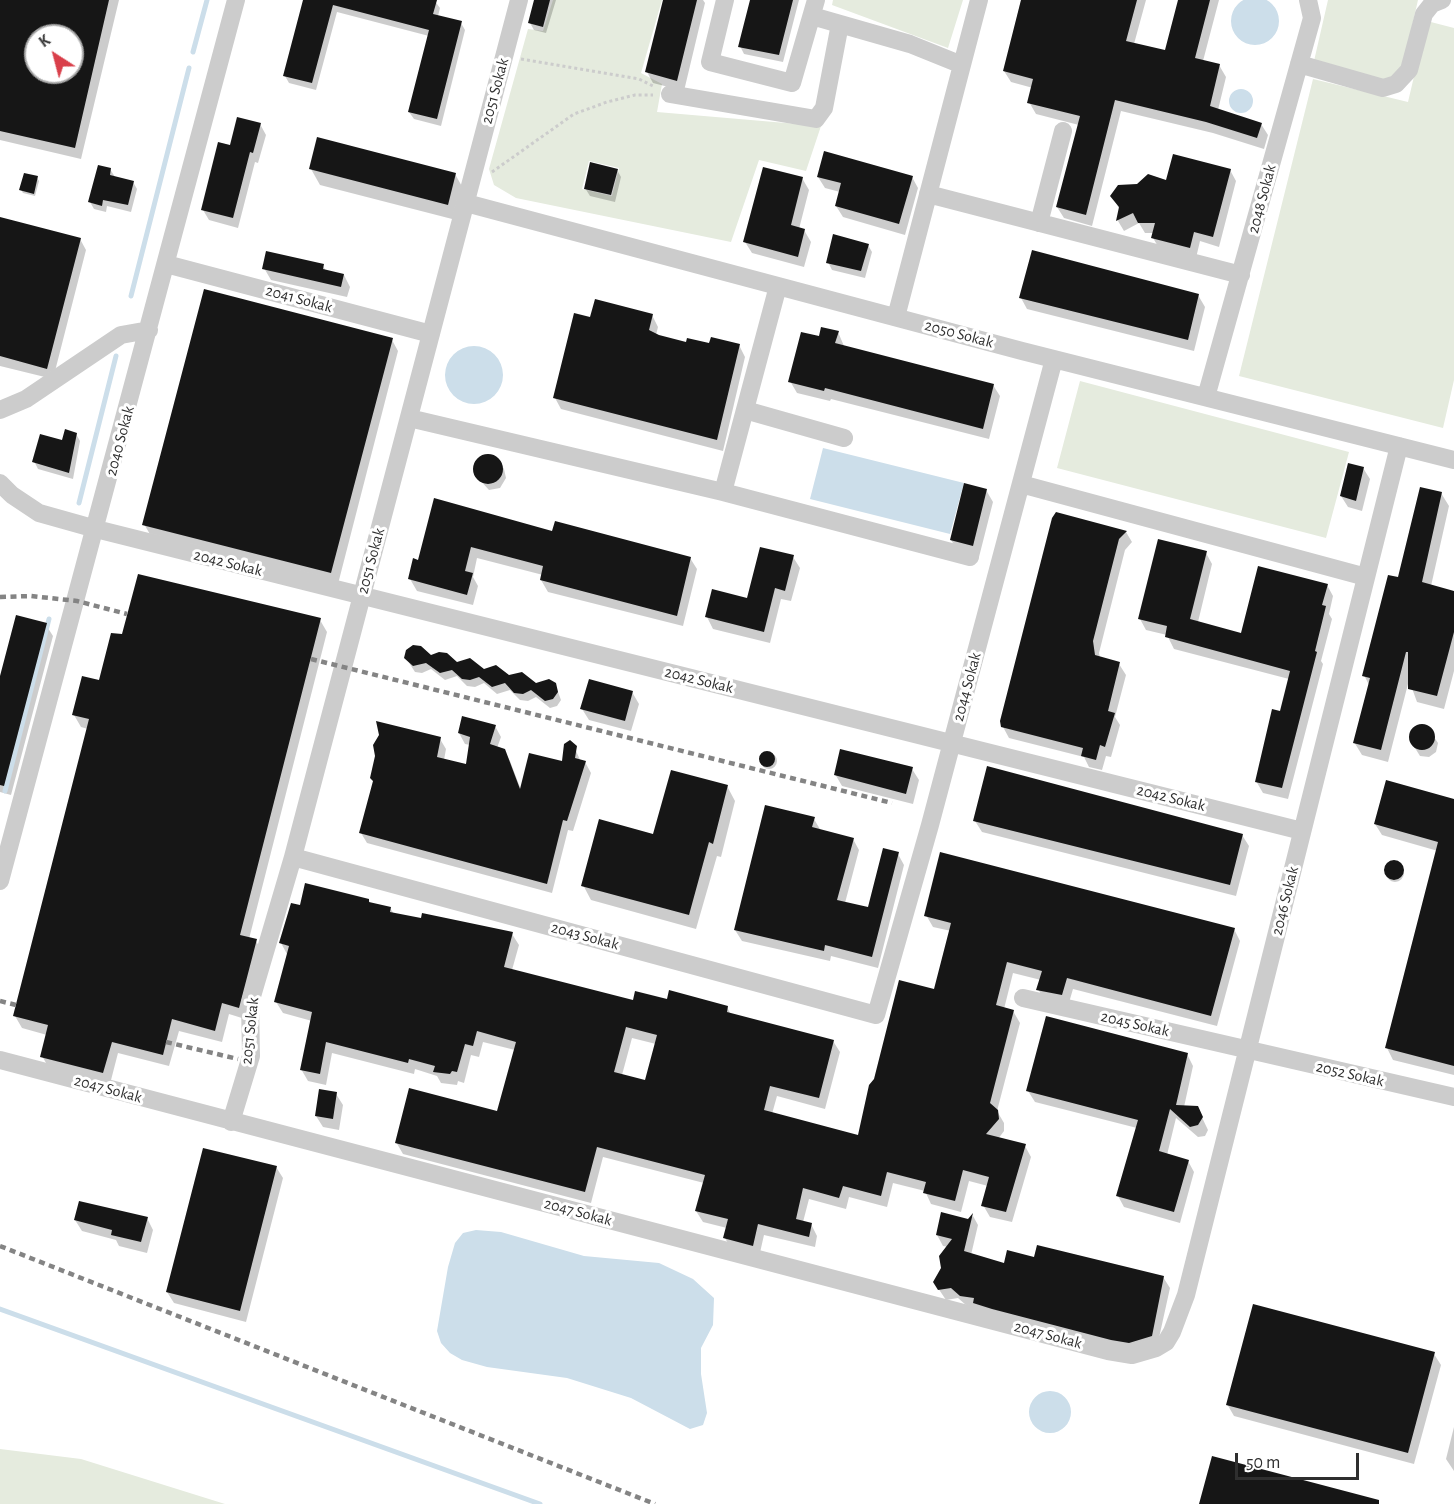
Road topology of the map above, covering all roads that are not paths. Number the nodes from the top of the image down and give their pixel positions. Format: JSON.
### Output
{"nodes":[{"id":1,"x":236,"y":0,"type":"edge"},
{"id":2,"x":725,"y":0,"type":"edge"},
{"id":3,"x":979,"y":0,"type":"edge"},
{"id":4,"x":1308,"y":0,"type":"edge"},
{"id":5,"x":1442,"y":0,"type":"edge"},
{"id":6,"x":516,"y":1,"type":"edge"},
{"id":7,"x":814,"y":8,"type":"edge"},
{"id":8,"x":840,"y":24,"type":"junction"},
{"id":9,"x":1299,"y":64,"type":"junction"},
{"id":10,"x":962,"y":65,"type":"junction"},
{"id":11,"x":670,"y":94,"type":"road end"},
{"id":12,"x":1063,"y":131,"type":"dead end"},
{"id":13,"x":928,"y":194,"type":"junction"},
{"id":14,"x":467,"y":196,"type":"junction"},
{"id":15,"x":1039,"y":223,"type":"junction"},
{"id":16,"x":166,"y":264,"type":"junction"},
{"id":17,"x":1241,"y":275,"type":"junction"},
{"id":18,"x":778,"y":286,"type":"junction"},
{"id":19,"x":896,"y":317,"type":"junction"},
{"id":20,"x":149,"y":330,"type":"junction"},
{"id":21,"x":431,"y":334,"type":"junction"},
{"id":22,"x":1054,"y":359,"type":"junction"},
{"id":23,"x":1206,"y":397,"type":"junction"},
{"id":24,"x":0,"y":410,"type":"edge"},
{"id":25,"x":745,"y":410,"type":"junction"},
{"id":26,"x":409,"y":418,"type":"junction"},
{"id":27,"x":844,"y":438,"type":"dead end"},
{"id":28,"x":1399,"y":446,"type":"junction"},
{"id":29,"x":1454,"y":460,"type":"edge"},
{"id":30,"x":0,"y":483,"type":"edge"},
{"id":31,"x":1021,"y":484,"type":"junction"},
{"id":32,"x":723,"y":492,"type":"junction"},
{"id":33,"x":96,"y":530,"type":"junction"},
{"id":34,"x":970,"y":557,"type":"dead end"},
{"id":35,"x":1366,"y":577,"type":"junction"},
{"id":36,"x":362,"y":596,"type":"junction"},
{"id":37,"x":952,"y":743,"type":"junction"},
{"id":38,"x":1302,"y":831,"type":"junction"},
{"id":39,"x":293,"y":857,"type":"junction"},
{"id":40,"x":0,"y":881,"type":"edge"},
{"id":41,"x":1023,"y":998,"type":"dead end"},
{"id":42,"x":876,"y":1015,"type":"joint"},
{"id":43,"x":1247,"y":1050,"type":"junction"},
{"id":44,"x":0,"y":1060,"type":"edge"},
{"id":45,"x":1454,"y":1097,"type":"edge"},
{"id":46,"x":231,"y":1122,"type":"junction"},
{"id":47,"x":1156,"y":1348,"type":"joint"}],
"edges":[{"from":1,"to":16,"type":"lane","name":"2040 Sokak"},
{"from":2,"to":7,"type":"lane"},
{"from":3,"to":10,"type":"lane"},
{"from":4,"to":9,"type":"lane","name":"2048 Sokak"},
{"from":5,"to":9,"type":"lane"},
{"from":6,"to":14,"type":"lane","name":"2051 Sokak"},
{"from":7,"to":8,"type":"lane"},
{"from":8,"to":10,"type":"lane"},
{"from":8,"to":11,"type":"lane"},
{"from":9,"to":17,"type":"lane","name":"2048 Sokak"},
{"from":10,"to":13,"type":"lane"},
{"from":12,"to":15,"type":"lane"},
{"from":13,"to":15,"type":"lane"},
{"from":13,"to":19,"type":"lane"},
{"from":14,"to":18,"type":"lane","name":"2050 Sokak"},
{"from":14,"to":21,"type":"lane","name":"2051 Sokak"},
{"from":15,"to":17,"type":"lane"},
{"from":16,"to":20,"type":"lane","name":"2040 Sokak"},
{"from":16,"to":21,"type":"lane","name":"2041 Sokak"},
{"from":17,"to":23,"type":"lane","name":"2048 Sokak"},
{"from":18,"to":19,"type":"lane","name":"2050 Sokak"},
{"from":18,"to":25,"type":"lane"},
{"from":19,"to":22,"type":"lane","name":"2050 Sokak"},
{"from":20,"to":24,"type":"lane"},
{"from":20,"to":33,"type":"lane","name":"2040 Sokak"},
{"from":21,"to":26,"type":"lane","name":"2051 Sokak"},
{"from":22,"to":23,"type":"lane","name":"2050 Sokak"},
{"from":22,"to":31,"type":"lane","name":"2044 Sokak"},
{"from":23,"to":28,"type":"lane","name":"2050 Sokak"},
{"from":25,"to":27,"type":"lane"},
{"from":25,"to":32,"type":"lane"},
{"from":26,"to":32,"type":"lane"},
{"from":26,"to":36,"type":"lane","name":"2051 Sokak"},
{"from":28,"to":29,"type":"lane","name":"2050 Sokak"},
{"from":28,"to":35,"type":"lane","name":"2046 Sokak"},
{"from":30,"to":33,"type":"lane","name":"2042 Sokak"},
{"from":31,"to":35,"type":"lane"},
{"from":31,"to":37,"type":"lane","name":"2044 Sokak"},
{"from":32,"to":34,"type":"lane"},
{"from":33,"to":36,"type":"lane","name":"2042 Sokak"},
{"from":33,"to":40,"type":"lane","name":"2040 Sokak"},
{"from":35,"to":38,"type":"lane","name":"2046 Sokak"},
{"from":36,"to":37,"type":"lane","name":"2042 Sokak"},
{"from":36,"to":39,"type":"lane","name":"2051 Sokak"},
{"from":37,"to":38,"type":"lane","name":"2042 Sokak"},
{"from":37,"to":42,"type":"lane","name":"2044 Sokak"},
{"from":38,"to":43,"type":"lane","name":"2046 Sokak"},
{"from":39,"to":42,"type":"lane","name":"2043 Sokak"},
{"from":39,"to":46,"type":"lane","name":"2051 Sokak"},
{"from":41,"to":43,"type":"lane","name":"2045 Sokak"},
{"from":43,"to":45,"type":"lane","name":"2052 Sokak"},
{"from":43,"to":47,"type":"lane","name":"2046 Sokak"},
{"from":44,"to":46,"type":"lane","name":"2047 Sokak"},
{"from":46,"to":47,"type":"lane","name":"2047 Sokak"}]}
